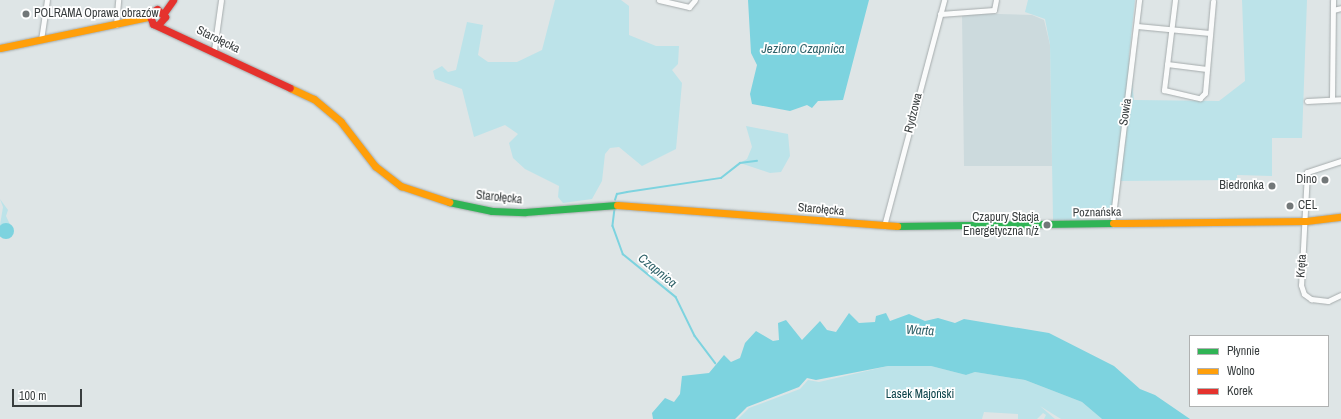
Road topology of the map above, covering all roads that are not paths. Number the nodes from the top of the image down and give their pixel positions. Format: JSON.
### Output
{"nodes":[{"id":1,"x":46,"y":0,"type":"edge"},
{"id":2,"x":118,"y":0,"type":"edge"},
{"id":3,"x":169,"y":0,"type":"edge"},
{"id":4,"x":173,"y":0,"type":"edge"},
{"id":5,"x":221,"y":0,"type":"edge"},
{"id":6,"x":659,"y":0,"type":"edge"},
{"id":7,"x":695,"y":0,"type":"edge"},
{"id":8,"x":944,"y":0,"type":"edge"},
{"id":9,"x":996,"y":0,"type":"edge"},
{"id":10,"x":1139,"y":0,"type":"edge"},
{"id":11,"x":1175,"y":0,"type":"edge"},
{"id":12,"x":1206,"y":0,"type":"edge"},
{"id":13,"x":1213,"y":0,"type":"edge"},
{"id":14,"x":1333,"y":0,"type":"edge"},
{"id":15,"x":1341,"y":8,"type":"edge"},
{"id":16,"x":1333,"y":10,"type":"junction"},
{"id":17,"x":162,"y":11,"type":"junction"},
{"id":18,"x":940,"y":14,"type":"junction"},
{"id":19,"x":156,"y":21,"type":"junction"},
{"id":20,"x":116,"y":25,"type":"junction"},
{"id":21,"x":1136,"y":26,"type":"junction"},
{"id":22,"x":1172,"y":30,"type":"junction"},
{"id":23,"x":1210,"y":33,"type":"junction"},
{"id":24,"x":41,"y":40,"type":"junction"},
{"id":25,"x":0,"y":48,"type":"edge"},
{"id":26,"x":214,"y":50,"type":"junction"},
{"id":27,"x":1167,"y":64,"type":"junction"},
{"id":28,"x":1207,"y":69,"type":"junction"},
{"id":29,"x":1332,"y":99,"type":"junction"},
{"id":30,"x":1341,"y":99,"type":"edge"},
{"id":31,"x":1307,"y":101,"type":"dead end"},
{"id":32,"x":1341,"y":161,"type":"edge"},
{"id":33,"x":1341,"y":217,"type":"edge"},
{"id":34,"x":1306,"y":221,"type":"junction"},
{"id":35,"x":1112,"y":224,"type":"junction"},
{"id":36,"x":886,"y":226,"type":"junction"},
{"id":37,"x":1341,"y":295,"type":"edge"}],
"edges":[{"from":1,"to":24,"type":"street"},
{"from":2,"to":20,"type":"street"},
{"from":3,"to":17,"type":"street"},
{"from":4,"to":17,"type":"street"},
{"from":5,"to":26,"type":"street"},
{"from":6,"to":7,"type":"street"},
{"from":8,"to":18,"type":"street","name":"Rydzowa"},
{"from":9,"to":18,"type":"street"},
{"from":10,"to":21,"type":"street","name":"Sowia"},
{"from":11,"to":22,"type":"street"},
{"from":12,"to":13,"type":"street"},
{"from":13,"to":23,"type":"street"},
{"from":14,"to":16,"type":"street"},
{"from":15,"to":16,"type":"street"},
{"from":16,"to":29,"type":"street"},
{"from":17,"to":19,"type":"street"},
{"from":17,"to":19,"type":"street"},
{"from":18,"to":36,"type":"street","name":"Rydzowa"},
{"from":19,"to":20,"type":"street","name":"Starołęcka"},
{"from":19,"to":26,"type":"street","name":"Starołęcka"},
{"from":20,"to":24,"type":"street","name":"Starołęcka"},
{"from":21,"to":22,"type":"street"},
{"from":21,"to":35,"type":"street","name":"Sowia"},
{"from":22,"to":23,"type":"street"},
{"from":22,"to":27,"type":"street"},
{"from":23,"to":28,"type":"street"},
{"from":24,"to":25,"type":"street","name":"Starołęcka"},
{"from":26,"to":36,"type":"street","name":"Starołęcka"},
{"from":27,"to":28,"type":"street"},
{"from":27,"to":28,"type":"street"},
{"from":29,"to":30,"type":"street"},
{"from":29,"to":31,"type":"street"},
{"from":32,"to":34,"type":"street"},
{"from":33,"to":34,"type":"street","name":"Poznańska"},
{"from":34,"to":35,"type":"street","name":"Poznańska"},
{"from":34,"to":37,"type":"street","name":"Kręta"},
{"from":35,"to":36,"type":"street","name":"Poznańska"}]}
